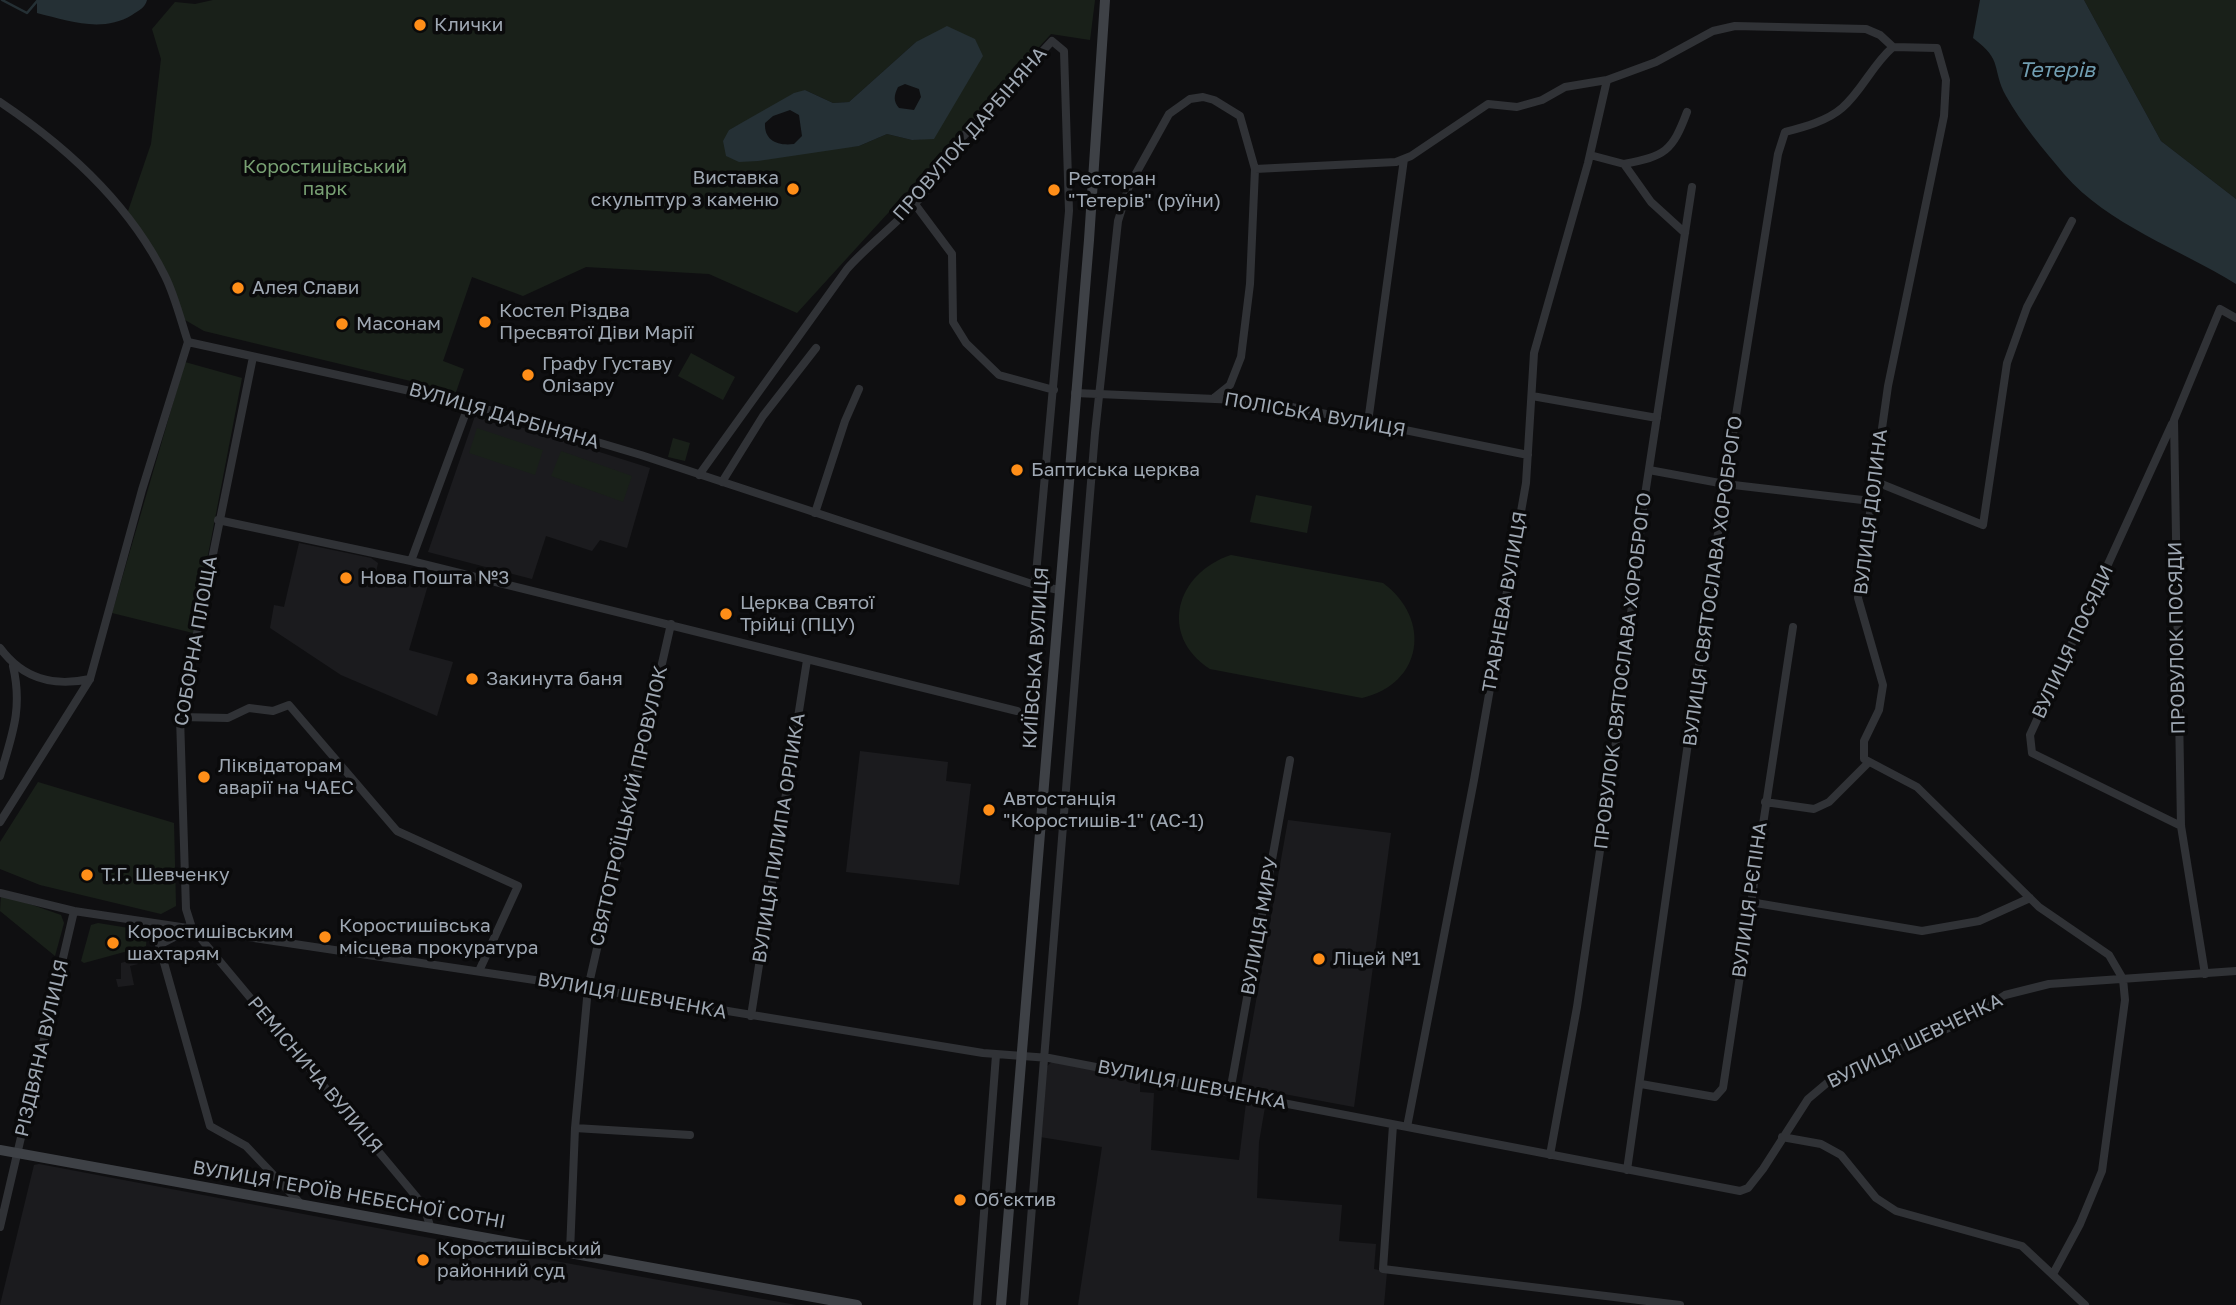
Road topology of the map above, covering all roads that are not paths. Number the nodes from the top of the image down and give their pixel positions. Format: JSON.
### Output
{"nodes":[{"id":1,"x":1105,"y":0,"type":"edge"},
{"id":2,"x":1893,"y":47,"type":"junction"},
{"id":3,"x":1607,"y":80,"type":"junction"},
{"id":4,"x":0,"y":102,"type":"edge"},
{"id":5,"x":1687,"y":113,"type":"dead end"},
{"id":6,"x":1590,"y":155,"type":"junction"},
{"id":7,"x":1404,"y":159,"type":"junction"},
{"id":8,"x":1624,"y":164,"type":"junction"},
{"id":9,"x":1255,"y":169,"type":"junction"},
{"id":10,"x":1692,"y":187,"type":"dead end"},
{"id":11,"x":914,"y":203,"type":"junction"},
{"id":12,"x":2072,"y":222,"type":"dead end"},
{"id":13,"x":1685,"y":233,"type":"junction"},
{"id":14,"x":2236,"y":318,"type":"edge"},
{"id":15,"x":188,"y":342,"type":"junction"},
{"id":16,"x":816,"y":348,"type":"dead end"},
{"id":17,"x":253,"y":357,"type":"junction"},
{"id":18,"x":859,"y":389,"type":"dead end"},
{"id":19,"x":1054,"y":390,"type":"junction"},
{"id":20,"x":1075,"y":393,"type":"junction"},
{"id":21,"x":1101,"y":393,"type":"junction"},
{"id":22,"x":1532,"y":396,"type":"junction"},
{"id":23,"x":1215,"y":397,"type":"junction"},
{"id":24,"x":469,"y":404,"type":"junction"},
{"id":25,"x":1657,"y":418,"type":"junction"},
{"id":26,"x":2174,"y":420,"type":"junction"},
{"id":27,"x":1368,"y":422,"type":"junction"},
{"id":28,"x":1528,"y":455,"type":"junction"},
{"id":29,"x":1649,"y":470,"type":"junction"},
{"id":30,"x":699,"y":475,"type":"junction"},
{"id":31,"x":1874,"y":481,"type":"junction"},
{"id":32,"x":722,"y":482,"type":"junction"},
{"id":33,"x":1725,"y":484,"type":"junction"},
{"id":34,"x":1871,"y":501,"type":"junction"},
{"id":35,"x":815,"y":513,"type":"junction"},
{"id":36,"x":218,"y":520,"type":"junction"},
{"id":37,"x":411,"y":561,"type":"junction"},
{"id":38,"x":1035,"y":585,"type":"junction"},
{"id":39,"x":1059,"y":590,"type":"junction"},
{"id":40,"x":671,"y":624,"type":"junction"},
{"id":41,"x":1793,"y":627,"type":"dead end"},
{"id":42,"x":0,"y":649,"type":"edge"},
{"id":43,"x":807,"y":660,"type":"junction"},
{"id":44,"x":13,"y":666,"type":"junction"},
{"id":45,"x":90,"y":678,"type":"junction"},
{"id":46,"x":1017,"y":711,"type":"dead end"},
{"id":47,"x":180,"y":717,"type":"junction"},
{"id":48,"x":1290,"y":760,"type":"dead end"},
{"id":49,"x":1869,"y":762,"type":"junction"},
{"id":50,"x":0,"y":776,"type":"edge"},
{"id":51,"x":1765,"y":802,"type":"junction"},
{"id":52,"x":0,"y":822,"type":"edge"},
{"id":53,"x":2181,"y":826,"type":"junction"},
{"id":54,"x":0,"y":893,"type":"edge"},
{"id":55,"x":2030,"y":898,"type":"junction"},
{"id":56,"x":1750,"y":902,"type":"junction"},
{"id":57,"x":74,"y":911,"type":"junction"},
{"id":58,"x":192,"y":928,"type":"junction"},
{"id":59,"x":479,"y":971,"type":"junction"},
{"id":60,"x":2236,"y":971,"type":"edge"},
{"id":61,"x":2205,"y":974,"type":"junction"},
{"id":62,"x":2123,"y":979,"type":"junction"},
{"id":63,"x":588,"y":988,"type":"junction"},
{"id":64,"x":751,"y":1016,"type":"junction"},
{"id":65,"x":996,"y":1055,"type":"junction"},
{"id":66,"x":1021,"y":1056,"type":"junction"},
{"id":67,"x":1045,"y":1058,"type":"junction"},
{"id":68,"x":1641,"y":1084,"type":"junction"},
{"id":69,"x":1230,"y":1092,"type":"junction"},
{"id":70,"x":1393,"y":1125,"type":"junction"},
{"id":71,"x":1407,"y":1127,"type":"junction"},
{"id":72,"x":575,"y":1128,"type":"junction"},
{"id":73,"x":690,"y":1135,"type":"dead end"},
{"id":74,"x":1782,"y":1137,"type":"junction"},
{"id":75,"x":0,"y":1150,"type":"edge"},
{"id":76,"x":18,"y":1154,"type":"junction"},
{"id":77,"x":1550,"y":1155,"type":"junction"},
{"id":78,"x":1628,"y":1170,"type":"junction"},
{"id":79,"x":300,"y":1203,"type":"junction"},
{"id":80,"x":430,"y":1226,"type":"junction"},
{"id":81,"x":0,"y":1227,"type":"edge"},
{"id":82,"x":570,"y":1252,"type":"junction"},
{"id":83,"x":2053,"y":1274,"type":"junction"},
{"id":84,"x":857,"y":1305,"type":"edge"},
{"id":85,"x":978,"y":1305,"type":"edge"},
{"id":86,"x":1001,"y":1305,"type":"edge"},
{"id":87,"x":1024,"y":1305,"type":"edge"},
{"id":88,"x":1674,"y":1305,"type":"edge"},
{"id":89,"x":2085,"y":1305,"type":"edge"}],
"edges":[{"from":1,"to":20,"type":"main road","name":"КИЇВСЬКА ВУЛИЦЯ"},
{"from":2,"to":3,"type":"street"},
{"from":2,"to":31,"type":"street","name":"ВУЛИЦЯ ДОЛИНА"},
{"from":2,"to":33,"type":"street","name":"ВУЛИЦЯ СВЯТОСЛАВА ХОРОБРОГО"},
{"from":3,"to":6,"type":"street","name":"ТРАВНЕВА ВУЛИЦЯ"},
{"from":3,"to":7,"type":"street"},
{"from":4,"to":15,"type":"street"},
{"from":5,"to":8,"type":"street"},
{"from":6,"to":8,"type":"street"},
{"from":6,"to":22,"type":"street","name":"ТРАВНЕВА ВУЛИЦЯ"},
{"from":7,"to":9,"type":"street"},
{"from":7,"to":27,"type":"street"},
{"from":8,"to":13,"type":"street"},
{"from":9,"to":21,"type":"street"},
{"from":9,"to":23,"type":"street"},
{"from":10,"to":13,"type":"street","name":"ПРОВУЛОК СВЯТОСЛАВА ХОРОБРОГО"},
{"from":11,"to":19,"type":"street"},
{"from":11,"to":19,"type":"street","name":"ПРОВУЛОК ДАРБІНЯНА"},
{"from":11,"to":30,"type":"street","name":"ПРОВУЛОК ДАРБІНЯНА"},
{"from":12,"to":31,"type":"street"},
{"from":13,"to":25,"type":"street","name":"ПРОВУЛОК СВЯТОСЛАВА ХОРОБРОГО"},
{"from":14,"to":26,"type":"street","name":"ПРОВУЛОК ПОСЯДИ"},
{"from":15,"to":17,"type":"street","name":"ВУЛИЦЯ ДАРБІНЯНА"},
{"from":15,"to":45,"type":"street"},
{"from":16,"to":32,"type":"street"},
{"from":17,"to":24,"type":"street","name":"ВУЛИЦЯ ДАРБІНЯНА"},
{"from":17,"to":36,"type":"street","name":"СОБОРНА ПЛОЩА"},
{"from":18,"to":35,"type":"street"},
{"from":19,"to":38,"type":"street","name":"КИЇВСЬКА ВУЛИЦЯ"},
{"from":20,"to":21,"type":"street","name":"ПОЛІСЬКА ВУЛИЦЯ"},
{"from":20,"to":39,"type":"main road","name":"КИЇВСЬКА ВУЛИЦЯ"},
{"from":21,"to":23,"type":"street","name":"ПОЛІСЬКА ВУЛИЦЯ"},
{"from":21,"to":67,"type":"street"},
{"from":22,"to":25,"type":"street"},
{"from":22,"to":28,"type":"street","name":"ТРАВНЕВА ВУЛИЦЯ"},
{"from":23,"to":27,"type":"street","name":"ПОЛІСЬКА ВУЛИЦЯ"},
{"from":24,"to":30,"type":"street","name":"ВУЛИЦЯ ДАРБІНЯНА"},
{"from":24,"to":37,"type":"street"},
{"from":25,"to":29,"type":"street","name":"ПРОВУЛОК СВЯТОСЛАВА ХОРОБРОГО"},
{"from":26,"to":53,"type":"street","name":"ПРОВУЛОК ПОСЯДИ"},
{"from":26,"to":53,"type":"street","name":"ВУЛИЦЯ ПОСЯДИ"},
{"from":27,"to":28,"type":"street","name":"ПОЛІСЬКА ВУЛИЦЯ"},
{"from":28,"to":71,"type":"street","name":"ТРАВНЕВА ВУЛИЦЯ"},
{"from":29,"to":33,"type":"street"},
{"from":29,"to":77,"type":"street","name":"ПРОВУЛОК СВЯТОСЛАВА ХОРОБРОГО"},
{"from":30,"to":32,"type":"street","name":"ВУЛИЦЯ ДАРБІНЯНА"},
{"from":31,"to":34,"type":"street","name":"ВУЛИЦЯ ДОЛИНА"},
{"from":32,"to":35,"type":"street","name":"ВУЛИЦЯ ДАРБІНЯНА"},
{"from":33,"to":34,"type":"street"},
{"from":33,"to":68,"type":"street","name":"ВУЛИЦЯ СВЯТОСЛАВА ХОРОБРОГО"},
{"from":34,"to":49,"type":"street","name":"ВУЛИЦЯ ДОЛИНА"},
{"from":35,"to":38,"type":"street","name":"ВУЛИЦЯ ДАРБІНЯНА"},
{"from":36,"to":37,"type":"street"},
{"from":36,"to":47,"type":"street","name":"СОБОРНА ПЛОЩА"},
{"from":37,"to":40,"type":"street"},
{"from":38,"to":39,"type":"street","name":"ВУЛИЦЯ ДАРБІНЯНА"},
{"from":39,"to":66,"type":"main road","name":"КИЇВСЬКА ВУЛИЦЯ"},
{"from":40,"to":43,"type":"street"},
{"from":40,"to":63,"type":"street","name":"СВЯТОТРОЇЦЬКИЙ ПРОВУЛОК"},
{"from":41,"to":51,"type":"street","name":"ВУЛИЦЯ РЄПІНА"},
{"from":42,"to":44,"type":"street"},
{"from":43,"to":46,"type":"street"},
{"from":43,"to":64,"type":"street","name":"ВУЛИЦЯ ПИЛИПА ОРЛИКА"},
{"from":44,"to":45,"type":"street"},
{"from":44,"to":50,"type":"street"},
{"from":45,"to":52,"type":"street"},
{"from":47,"to":58,"type":"street","name":"СОБОРНА ПЛОЩА"},
{"from":47,"to":59,"type":"street"},
{"from":48,"to":69,"type":"street","name":"ВУЛИЦЯ МИРУ"},
{"from":49,"to":51,"type":"street"},
{"from":49,"to":55,"type":"street"},
{"from":51,"to":56,"type":"street","name":"ВУЛИЦЯ РЄПІНА"},
{"from":53,"to":61,"type":"street","name":"ПРОВУЛОК ПОСЯДИ"},
{"from":54,"to":57,"type":"street","name":"ВУЛИЦЯ ШЕВЧЕНКА"},
{"from":55,"to":56,"type":"street"},
{"from":55,"to":62,"type":"street"},
{"from":56,"to":68,"type":"street","name":"ВУЛИЦЯ РЄПІНА"},
{"from":57,"to":58,"type":"street","name":"ВУЛИЦЯ ШЕВЧЕНКА"},
{"from":57,"to":76,"type":"street","name":"РІЗДВЯНА ВУЛИЦЯ"},
{"from":58,"to":59,"type":"street","name":"ВУЛИЦЯ ШЕВЧЕНКА"},
{"from":58,"to":79,"type":"street"},
{"from":58,"to":80,"type":"street","name":"РЕМІСНИЧА ВУЛИЦЯ"},
{"from":59,"to":63,"type":"street","name":"ВУЛИЦЯ ШЕВЧЕНКА"},
{"from":60,"to":61,"type":"street","name":"ВУЛИЦЯ ШЕВЧЕНКА"},
{"from":61,"to":62,"type":"street","name":"ВУЛИЦЯ ШЕВЧЕНКА"},
{"from":62,"to":74,"type":"street","name":"ВУЛИЦЯ ШЕВЧЕНКА"},
{"from":62,"to":83,"type":"street"},
{"from":63,"to":64,"type":"street","name":"ВУЛИЦЯ ШЕВЧЕНКА"},
{"from":63,"to":72,"type":"street","name":"СВЯТОТРОЇЦЬКИЙ ПРОВУЛОК"},
{"from":64,"to":65,"type":"street","name":"ВУЛИЦЯ ШЕВЧЕНКА"},
{"from":65,"to":66,"type":"street","name":"ВУЛИЦЯ ШЕВЧЕНКА"},
{"from":65,"to":85,"type":"street"},
{"from":66,"to":67,"type":"street","name":"ВУЛИЦЯ ШЕВЧЕНКА"},
{"from":66,"to":86,"type":"main road","name":"КИЇВСЬКА ВУЛИЦЯ"},
{"from":67,"to":69,"type":"street","name":"ВУЛИЦЯ ШЕВЧЕНКА"},
{"from":67,"to":87,"type":"street"},
{"from":68,"to":78,"type":"street","name":"ВУЛИЦЯ СВЯТОСЛАВА ХОРОБРОГО"},
{"from":69,"to":70,"type":"street","name":"ВУЛИЦЯ ШЕВЧЕНКА"},
{"from":70,"to":71,"type":"street","name":"ВУЛИЦЯ ШЕВЧЕНКА"},
{"from":70,"to":88,"type":"street"},
{"from":71,"to":77,"type":"street","name":"ВУЛИЦЯ ШЕВЧЕНКА"},
{"from":72,"to":73,"type":"street"},
{"from":72,"to":82,"type":"street","name":"СВЯТОТРОЇЦЬКИЙ ПРОВУЛОК"},
{"from":74,"to":78,"type":"street","name":"ВУЛИЦЯ ШЕВЧЕНКА"},
{"from":74,"to":83,"type":"street"},
{"from":75,"to":76,"type":"main road","name":"ВУЛИЦЯ ГЕРОЇВ НЕБЕСНОЇ СОТНІ"},
{"from":76,"to":79,"type":"main road","name":"ВУЛИЦЯ ГЕРОЇВ НЕБЕСНОЇ СОТНІ"},
{"from":76,"to":81,"type":"street","name":"РІЗДВЯНА ВУЛИЦЯ"},
{"from":77,"to":78,"type":"street","name":"ВУЛИЦЯ ШЕВЧЕНКА"},
{"from":79,"to":80,"type":"main road","name":"ВУЛИЦЯ ГЕРОЇВ НЕБЕСНОЇ СОТНІ"},
{"from":80,"to":82,"type":"main road","name":"ВУЛИЦЯ ГЕРОЇВ НЕБЕСНОЇ СОТНІ"},
{"from":82,"to":84,"type":"main road","name":"ВУЛИЦЯ ГЕРОЇВ НЕБЕСНОЇ СОТНІ"},
{"from":83,"to":89,"type":"street"}]}
